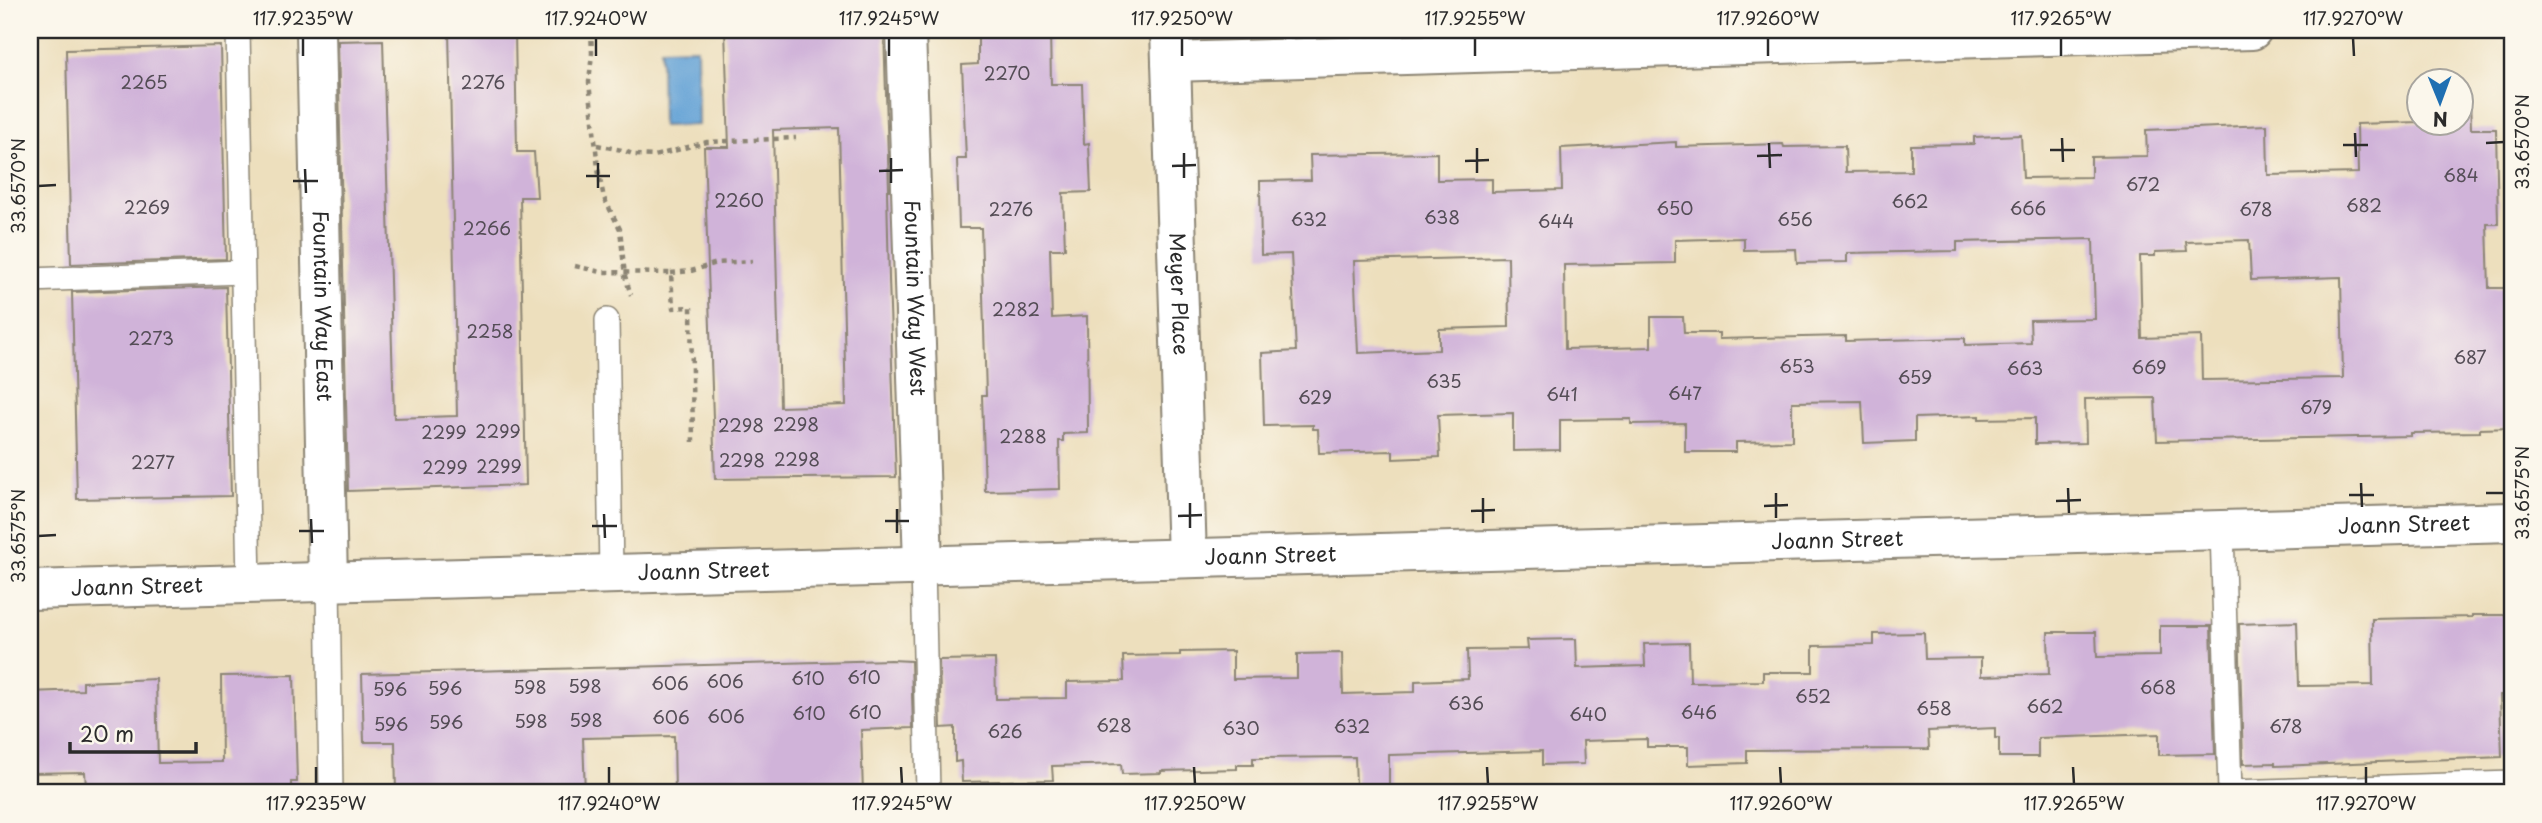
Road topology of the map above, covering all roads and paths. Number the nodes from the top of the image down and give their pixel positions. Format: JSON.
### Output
{"nodes":[{"id":1,"x":238,"y":30,"type":"edge"},
{"id":2,"x":316,"y":30,"type":"edge"},
{"id":3,"x":591,"y":30,"type":"edge"},
{"id":4,"x":906,"y":30,"type":"edge"},
{"id":5,"x":2252,"y":30,"type":"edge"},
{"id":6,"x":1170,"y":46,"type":"edge"},
{"id":7,"x":796,"y":138,"type":"dead end"},
{"id":8,"x":597,"y":145,"type":"junction"},
{"id":9,"x":752,"y":261,"type":"dead end"},
{"id":10,"x":575,"y":266,"type":"dead end"},
{"id":11,"x":242,"y":272,"type":"junction"},
{"id":12,"x":625,"y":272,"type":"junction"},
{"id":13,"x":671,"y":272,"type":"junction"},
{"id":14,"x":30,"y":279,"type":"edge"},
{"id":15,"x":633,"y":300,"type":"dead end"},
{"id":16,"x":607,"y":320,"type":"dead end"},
{"id":17,"x":693,"y":442,"type":"dead end"},
{"id":18,"x":2512,"y":522,"type":"edge"},
{"id":19,"x":2222,"y":530,"type":"junction"},
{"id":20,"x":1187,"y":558,"type":"junction"},
{"id":21,"x":923,"y":565,"type":"junction"},
{"id":22,"x":611,"y":574,"type":"junction"},
{"id":23,"x":328,"y":582,"type":"junction"},
{"id":24,"x":249,"y":584,"type":"junction"},
{"id":25,"x":30,"y":590,"type":"edge"},
{"id":26,"x":2512,"y":783,"type":"edge"},
{"id":27,"x":331,"y":793,"type":"edge"},
{"id":28,"x":928,"y":793,"type":"edge"}],
"edges":[{"from":1,"to":11,"type":"lane"},
{"from":2,"to":23,"type":"street","name":"Fountain Way East"},
{"from":3,"to":8,"type":"path"},
{"from":4,"to":21,"type":"street","name":"Fountain Way West"},
{"from":5,"to":6,"type":"street"},
{"from":6,"to":20,"type":"street","name":"Meyer Place"},
{"from":7,"to":8,"type":"path"},
{"from":8,"to":12,"type":"path"},
{"from":9,"to":13,"type":"path"},
{"from":10,"to":12,"type":"path"},
{"from":11,"to":14,"type":"lane"},
{"from":11,"to":24,"type":"lane"},
{"from":12,"to":13,"type":"path"},
{"from":12,"to":15,"type":"path"},
{"from":13,"to":17,"type":"path"},
{"from":16,"to":22,"type":"lane"},
{"from":18,"to":19,"type":"street","name":"Joann Street"},
{"from":19,"to":20,"type":"street","name":"Joann Street"},
{"from":19,"to":26,"type":"lane"},
{"from":20,"to":21,"type":"street","name":"Joann Street"},
{"from":21,"to":22,"type":"street","name":"Joann Street"},
{"from":21,"to":28,"type":"lane"},
{"from":22,"to":23,"type":"street","name":"Joann Street"},
{"from":23,"to":24,"type":"street","name":"Joann Street"},
{"from":23,"to":27,"type":"lane"},
{"from":24,"to":25,"type":"street","name":"Joann Street"}]}
